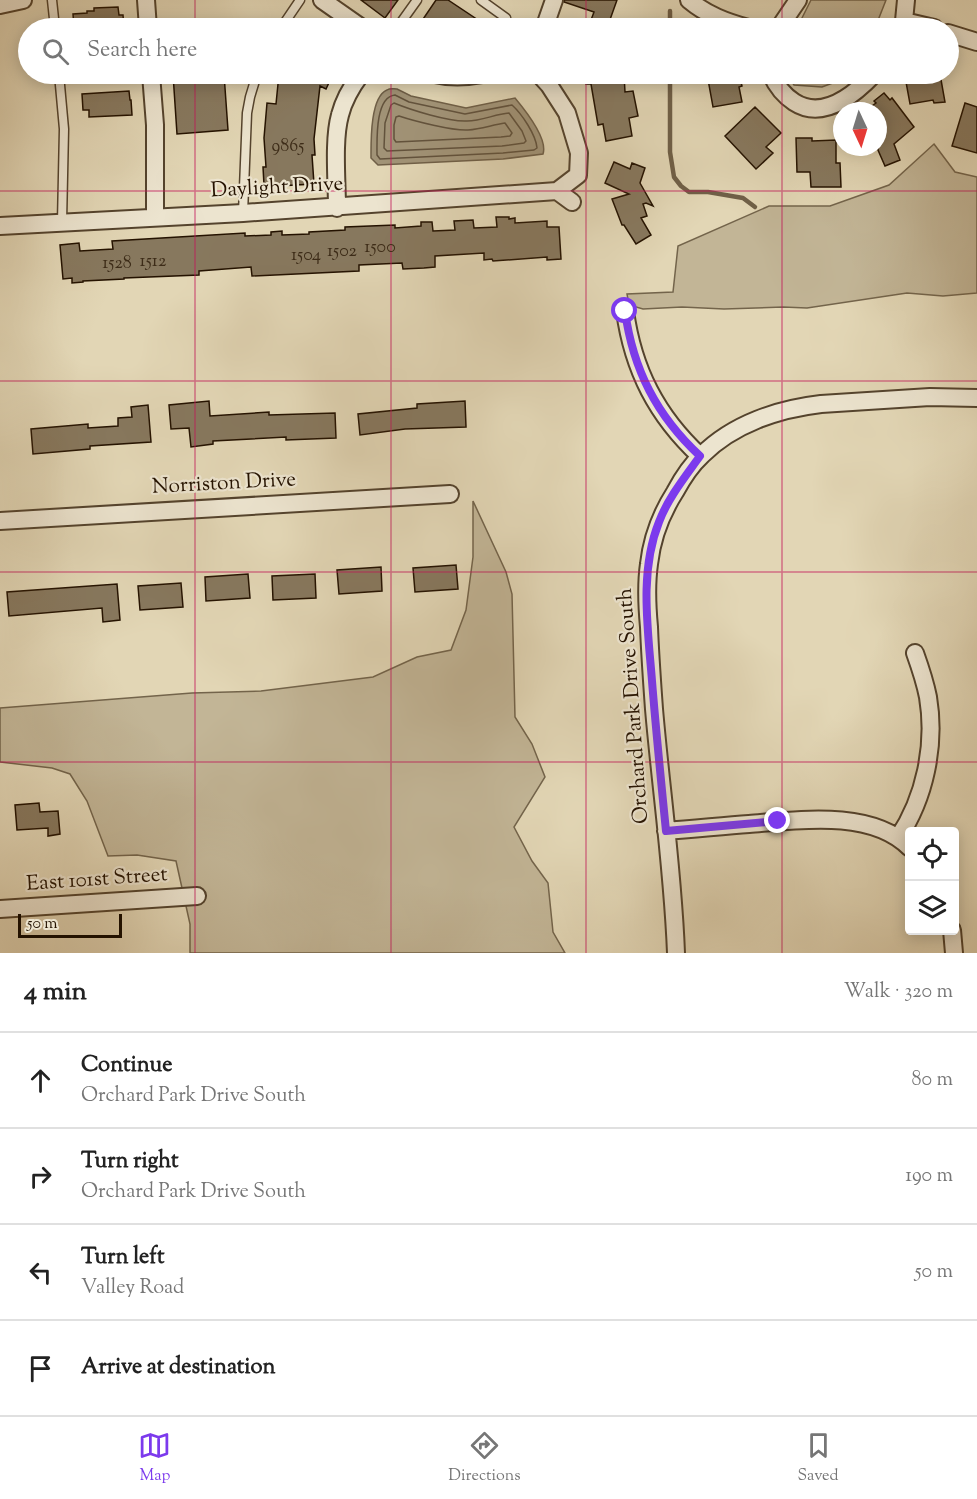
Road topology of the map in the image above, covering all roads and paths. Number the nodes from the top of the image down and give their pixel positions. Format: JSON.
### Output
{"nodes":[{"id":1,"x":23,"y":0,"type":"edge"},
{"id":2,"x":52,"y":0,"type":"edge"},
{"id":3,"x":146,"y":0,"type":"edge"},
{"id":4,"x":300,"y":0,"type":"edge"},
{"id":5,"x":322,"y":0,"type":"edge"},
{"id":6,"x":417,"y":0,"type":"edge"},
{"id":7,"x":481,"y":0,"type":"edge"},
{"id":8,"x":554,"y":0,"type":"edge"},
{"id":9,"x":689,"y":0,"type":"edge"},
{"id":10,"x":798,"y":0,"type":"edge"},
{"id":11,"x":906,"y":0,"type":"edge"},
{"id":12,"x":0,"y":6,"type":"edge"},
{"id":13,"x":54,"y":18,"type":"edge"},
{"id":14,"x":147,"y":18,"type":"edge"},
{"id":15,"x":288,"y":18,"type":"edge"},
{"id":16,"x":348,"y":18,"type":"edge"},
{"id":17,"x":404,"y":18,"type":"edge"},
{"id":18,"x":506,"y":18,"type":"dead end"},
{"id":19,"x":548,"y":18,"type":"edge"},
{"id":20,"x":716,"y":18,"type":"edge"},
{"id":21,"x":786,"y":18,"type":"edge"},
{"id":22,"x":903,"y":18,"type":"edge"},
{"id":23,"x":959,"y":36,"type":"edge"},
{"id":24,"x":977,"y":42,"type":"edge"},
{"id":25,"x":60,"y":84,"type":"edge"},
{"id":26,"x":152,"y":84,"type":"edge"},
{"id":27,"x":254,"y":84,"type":"edge"},
{"id":28,"x":354,"y":84,"type":"edge"},
{"id":29,"x":548,"y":84,"type":"edge"},
{"id":30,"x":776,"y":84,"type":"edge"},
{"id":31,"x":865,"y":84,"type":"edge"},
{"id":32,"x":557,"y":191,"type":"junction"},
{"id":33,"x":572,"y":202,"type":"dead end"},
{"id":34,"x":337,"y":208,"type":"junction"},
{"id":35,"x":243,"y":213,"type":"junction"},
{"id":36,"x":155,"y":217,"type":"junction"},
{"id":37,"x":62,"y":222,"type":"junction"},
{"id":38,"x":0,"y":226,"type":"edge"},
{"id":39,"x":625,"y":311,"type":"dead end"},
{"id":40,"x":977,"y":398,"type":"edge"},
{"id":41,"x":700,"y":456,"type":"junction"},
{"id":42,"x":450,"y":494,"type":"dead end"},
{"id":43,"x":0,"y":521,"type":"edge"},
{"id":44,"x":915,"y":653,"type":"dead end"},
{"id":45,"x":666,"y":831,"type":"junction"},
{"id":46,"x":904,"y":843,"type":"edge"},
{"id":47,"x":197,"y":896,"type":"dead end"},
{"id":48,"x":0,"y":909,"type":"edge"},
{"id":49,"x":952,"y":935,"type":"edge"},
{"id":50,"x":676,"y":953,"type":"edge"},
{"id":51,"x":954,"y":953,"type":"edge"}],
"edges":[{"from":1,"to":12,"type":"street"},
{"from":2,"to":13,"type":"lane"},
{"from":3,"to":14,"type":"street"},
{"from":4,"to":15,"type":"lane"},
{"from":5,"to":16,"type":"street"},
{"from":6,"to":17,"type":"lane"},
{"from":7,"to":18,"type":"lane"},
{"from":8,"to":19,"type":"street"},
{"from":9,"to":20,"type":"street"},
{"from":10,"to":21,"type":"street"},
{"from":11,"to":22,"type":"street"},
{"from":23,"to":24,"type":"street"},
{"from":25,"to":37,"type":"lane"},
{"from":26,"to":36,"type":"street"},
{"from":27,"to":35,"type":"lane"},
{"from":28,"to":34,"type":"street"},
{"from":29,"to":32,"type":"street"},
{"from":30,"to":31,"type":"street"},
{"from":32,"to":33,"type":"street"},
{"from":32,"to":34,"type":"street","name":"Daylight Drive"},
{"from":34,"to":35,"type":"street","name":"Daylight Drive"},
{"from":35,"to":36,"type":"street","name":"Daylight Drive"},
{"from":36,"to":37,"type":"street","name":"Daylight Drive"},
{"from":37,"to":38,"type":"street","name":"Daylight Drive"},
{"from":39,"to":41,"type":"street"},
{"from":40,"to":41,"type":"street","name":"Orchard Park Drive South"},
{"from":41,"to":45,"type":"street","name":"Orchard Park Drive South"},
{"from":42,"to":43,"type":"street","name":"Norriston Drive"},
{"from":44,"to":46,"type":"street"},
{"from":45,"to":46,"type":"street"},
{"from":45,"to":50,"type":"street","name":"Orchard Park Drive South"},
{"from":47,"to":48,"type":"street","name":"East 101st Street"},
{"from":49,"to":51,"type":"street"}]}
